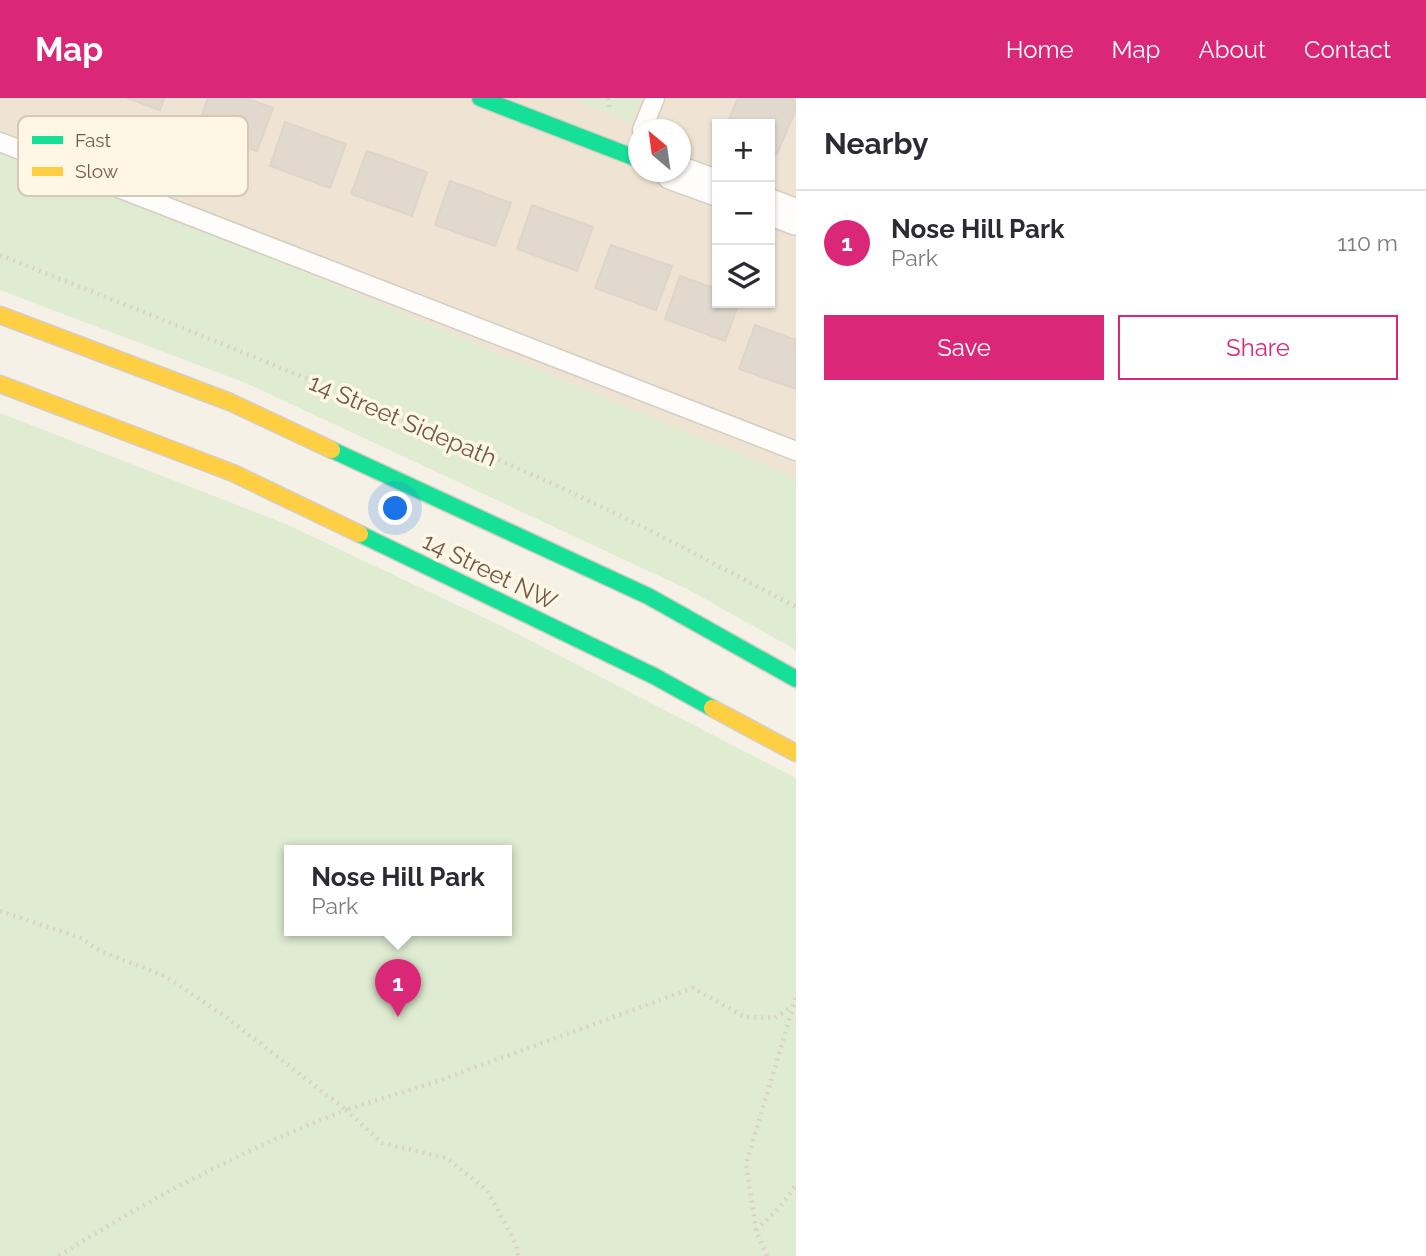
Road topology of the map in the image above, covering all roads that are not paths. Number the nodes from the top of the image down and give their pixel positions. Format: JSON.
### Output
{"nodes":[{"id":1,"x":480,"y":98,"type":"edge"},
{"id":2,"x":655,"y":98,"type":"edge"},
{"id":3,"x":646,"y":119,"type":"edge"},
{"id":4,"x":0,"y":142,"type":"edge"},
{"id":5,"x":18,"y":149,"type":"edge"},
{"id":6,"x":628,"y":155,"type":"edge"},
{"id":7,"x":691,"y":179,"type":"edge"},
{"id":8,"x":712,"y":186,"type":"edge"},
{"id":9,"x":139,"y":196,"type":"edge"},
{"id":10,"x":775,"y":210,"type":"edge"},
{"id":11,"x":796,"y":217,"type":"edge"},
{"id":12,"x":0,"y":315,"type":"edge"},
{"id":13,"x":0,"y":384,"type":"edge"},
{"id":14,"x":796,"y":451,"type":"edge"},
{"id":15,"x":796,"y":679,"type":"edge"},
{"id":16,"x":796,"y":753,"type":"edge"}],
"edges":[{"from":1,"to":6,"type":"main road"},
{"from":2,"to":3,"type":"lane"},
{"from":4,"to":5,"type":"lane"},
{"from":7,"to":8,"type":"street"},
{"from":9,"to":14,"type":"lane"},
{"from":10,"to":11,"type":"street"},
{"from":12,"to":15,"type":"main road","name":"14 Street NW"},
{"from":13,"to":16,"type":"main road","name":"14 Street NW"}]}
